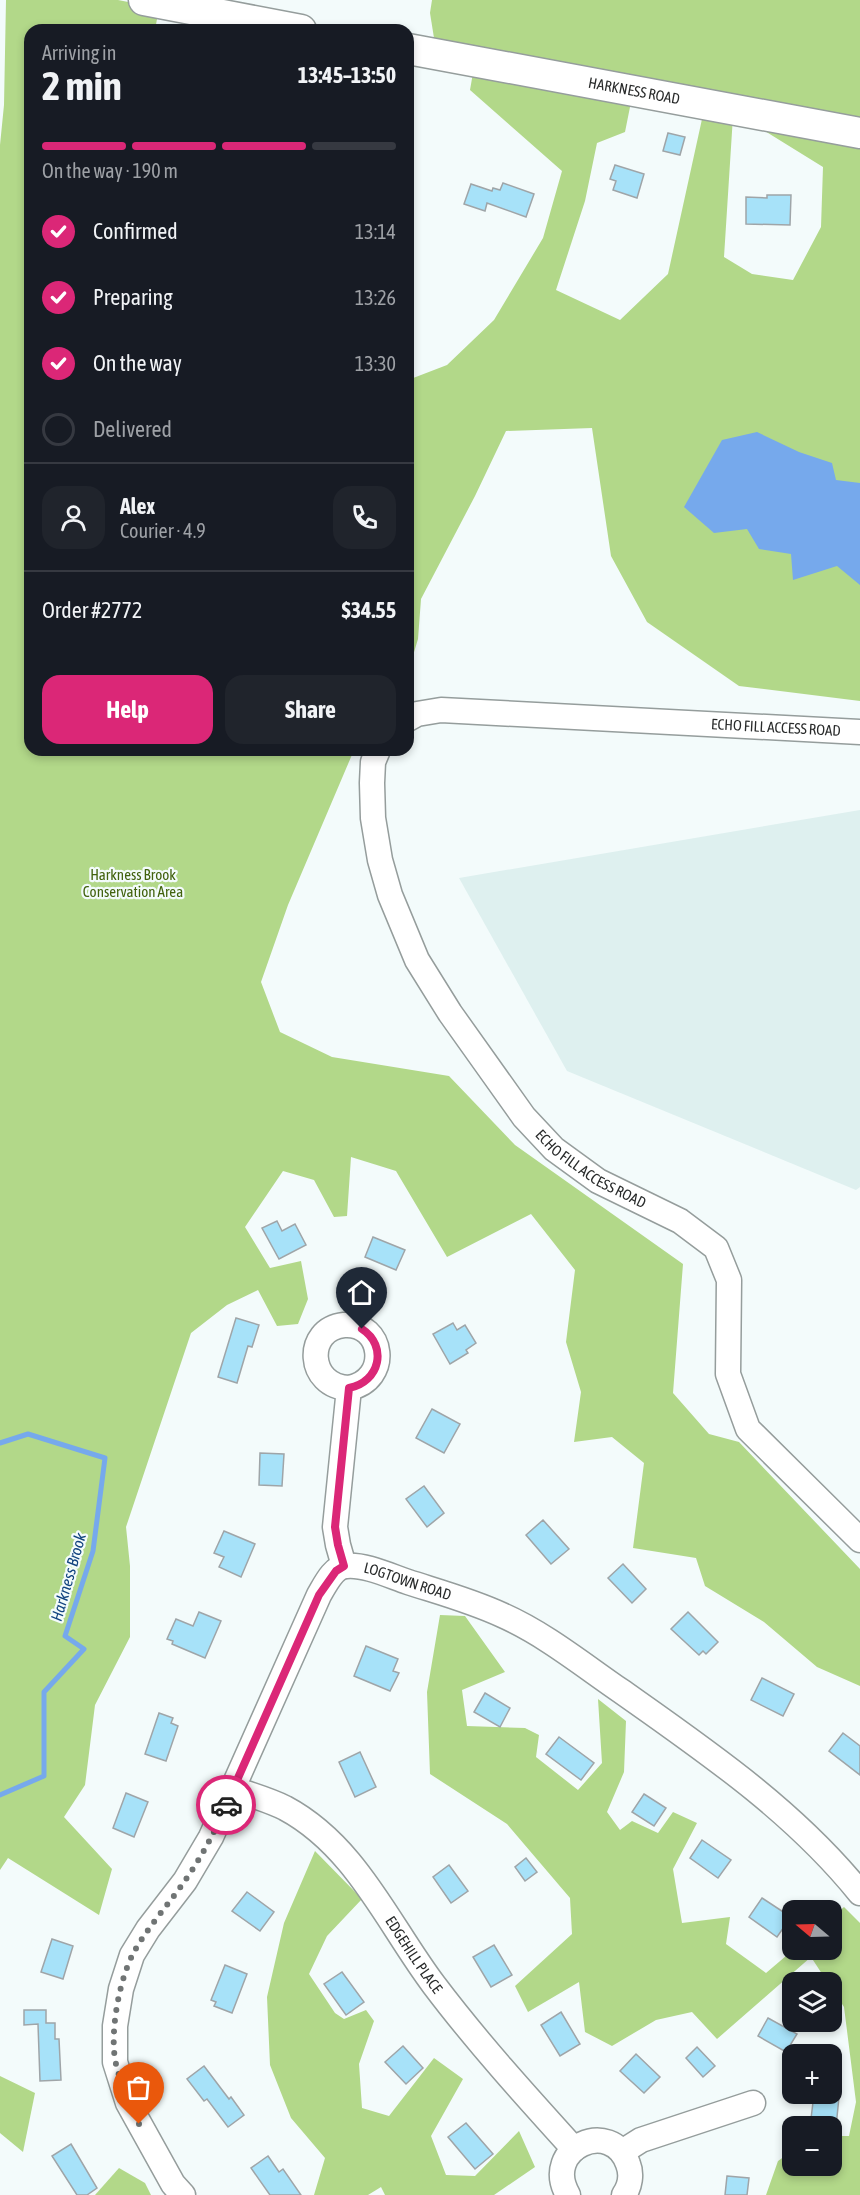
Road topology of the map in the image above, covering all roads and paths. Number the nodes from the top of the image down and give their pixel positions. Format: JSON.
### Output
{"nodes":[{"id":1,"x":144,"y":0,"type":"edge"},
{"id":2,"x":270,"y":24,"type":"edge"},
{"id":3,"x":414,"y":50,"type":"edge"},
{"id":4,"x":860,"y":133,"type":"edge"},
{"id":5,"x":414,"y":716,"type":"edge"},
{"id":6,"x":860,"y":732,"type":"edge"},
{"id":7,"x":376,"y":756,"type":"edge"},
{"id":8,"x":349,"y":1388,"type":"dead end"},
{"id":9,"x":860,"y":1540,"type":"edge"},
{"id":10,"x":344,"y":1566,"type":"junction"},
{"id":11,"x":234,"y":1789,"type":"junction"},
{"id":12,"x":860,"y":1893,"type":"edge"},
{"id":13,"x":753,"y":2103,"type":"dead end"},
{"id":14,"x":574,"y":2149,"type":"junction"},
{"id":15,"x":622,"y":2152,"type":"junction"},
{"id":16,"x":183,"y":2195,"type":"edge"},
{"id":17,"x":568,"y":2195,"type":"edge"},
{"id":18,"x":624,"y":2195,"type":"edge"}],
"edges":[{"from":1,"to":2,"type":"main road"},
{"from":3,"to":4,"type":"main road","name":"HARKNESS ROAD"},
{"from":5,"to":6,"type":"street","name":"ECHO FILL ACCESS ROAD"},
{"from":7,"to":9,"type":"street","name":"ECHO FILL ACCESS ROAD"},
{"from":8,"to":10,"type":"street"},
{"from":10,"to":11,"type":"street","name":"LOGTOWN ROAD"},
{"from":10,"to":12,"type":"street","name":"LOGTOWN ROAD"},
{"from":11,"to":14,"type":"street","name":"EDGEHILL PLACE"},
{"from":11,"to":16,"type":"street","name":"LOGTOWN ROAD"},
{"from":13,"to":15,"type":"street"},
{"from":14,"to":15,"type":"street"},
{"from":14,"to":17,"type":"street"},
{"from":15,"to":18,"type":"street"}]}
